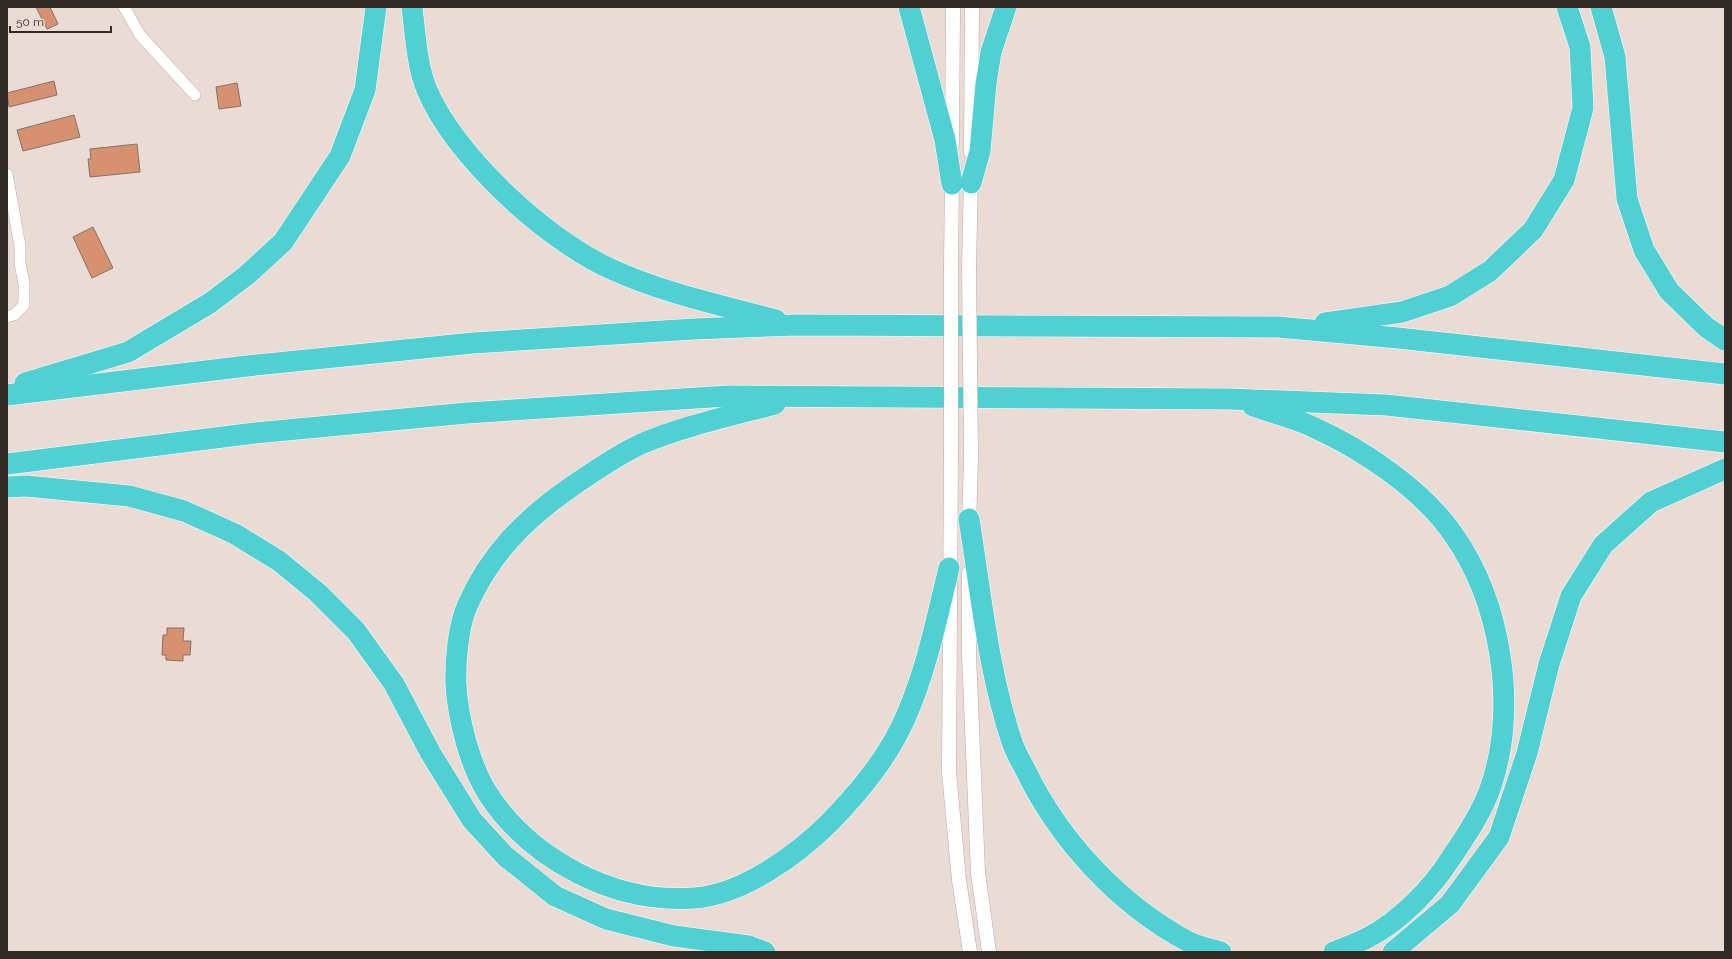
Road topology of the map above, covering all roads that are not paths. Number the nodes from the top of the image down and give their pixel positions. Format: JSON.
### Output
{"nodes":[{"id":1,"x":124,"y":7,"type":"edge"},
{"id":2,"x":376,"y":7,"type":"edge"},
{"id":3,"x":412,"y":7,"type":"edge"},
{"id":4,"x":910,"y":7,"type":"edge"},
{"id":5,"x":953,"y":7,"type":"edge"},
{"id":6,"x":972,"y":7,"type":"edge"},
{"id":7,"x":1006,"y":7,"type":"edge"},
{"id":8,"x":1567,"y":7,"type":"edge"},
{"id":9,"x":1601,"y":7,"type":"edge"},
{"id":10,"x":195,"y":95,"type":"dead end"},
{"id":11,"x":7,"y":174,"type":"edge"},
{"id":12,"x":961,"y":184,"type":"junction"},
{"id":13,"x":7,"y":318,"type":"edge"},
{"id":14,"x":797,"y":325,"type":"junction"},
{"id":15,"x":1278,"y":327,"type":"junction"},
{"id":16,"x":1725,"y":340,"type":"edge"},
{"id":17,"x":1725,"y":374,"type":"edge"},
{"id":18,"x":7,"y":388,"type":"edge"},
{"id":19,"x":7,"y":395,"type":"edge"},
{"id":20,"x":807,"y":396,"type":"junction"},
{"id":21,"x":1229,"y":399,"type":"junction"},
{"id":22,"x":1725,"y":442,"type":"edge"},
{"id":23,"x":7,"y":464,"type":"edge"},
{"id":24,"x":1725,"y":469,"type":"edge"},
{"id":25,"x":7,"y":487,"type":"edge"},
{"id":26,"x":969,"y":519,"type":"junction"},
{"id":27,"x":949,"y":568,"type":"junction"},
{"id":28,"x":765,"y":952,"type":"edge"},
{"id":29,"x":970,"y":952,"type":"edge"},
{"id":30,"x":989,"y":952,"type":"edge"},
{"id":31,"x":1221,"y":952,"type":"edge"},
{"id":32,"x":1334,"y":952,"type":"edge"},
{"id":33,"x":1393,"y":952,"type":"edge"}],
"edges":[{"from":1,"to":10,"type":"street"},
{"from":2,"to":18,"type":"highway"},
{"from":3,"to":14,"type":"highway"},
{"from":4,"to":12,"type":"highway"},
{"from":5,"to":12,"type":"street"},
{"from":6,"to":12,"type":"street"},
{"from":7,"to":12,"type":"highway"},
{"from":8,"to":15,"type":"highway"},
{"from":9,"to":16,"type":"highway"},
{"from":11,"to":13,"type":"street"},
{"from":12,"to":26,"type":"street","bridge":true},
{"from":12,"to":27,"type":"street","bridge":true},
{"from":14,"to":15,"type":"highway"},
{"from":14,"to":19,"type":"highway"},
{"from":15,"to":17,"type":"highway"},
{"from":20,"to":21,"type":"highway"},
{"from":20,"to":23,"type":"highway"},
{"from":20,"to":27,"type":"highway"},
{"from":21,"to":22,"type":"highway"},
{"from":21,"to":32,"type":"highway"},
{"from":24,"to":33,"type":"highway"},
{"from":25,"to":28,"type":"highway"},
{"from":26,"to":30,"type":"street"},
{"from":26,"to":31,"type":"highway"},
{"from":27,"to":29,"type":"street"}]}
